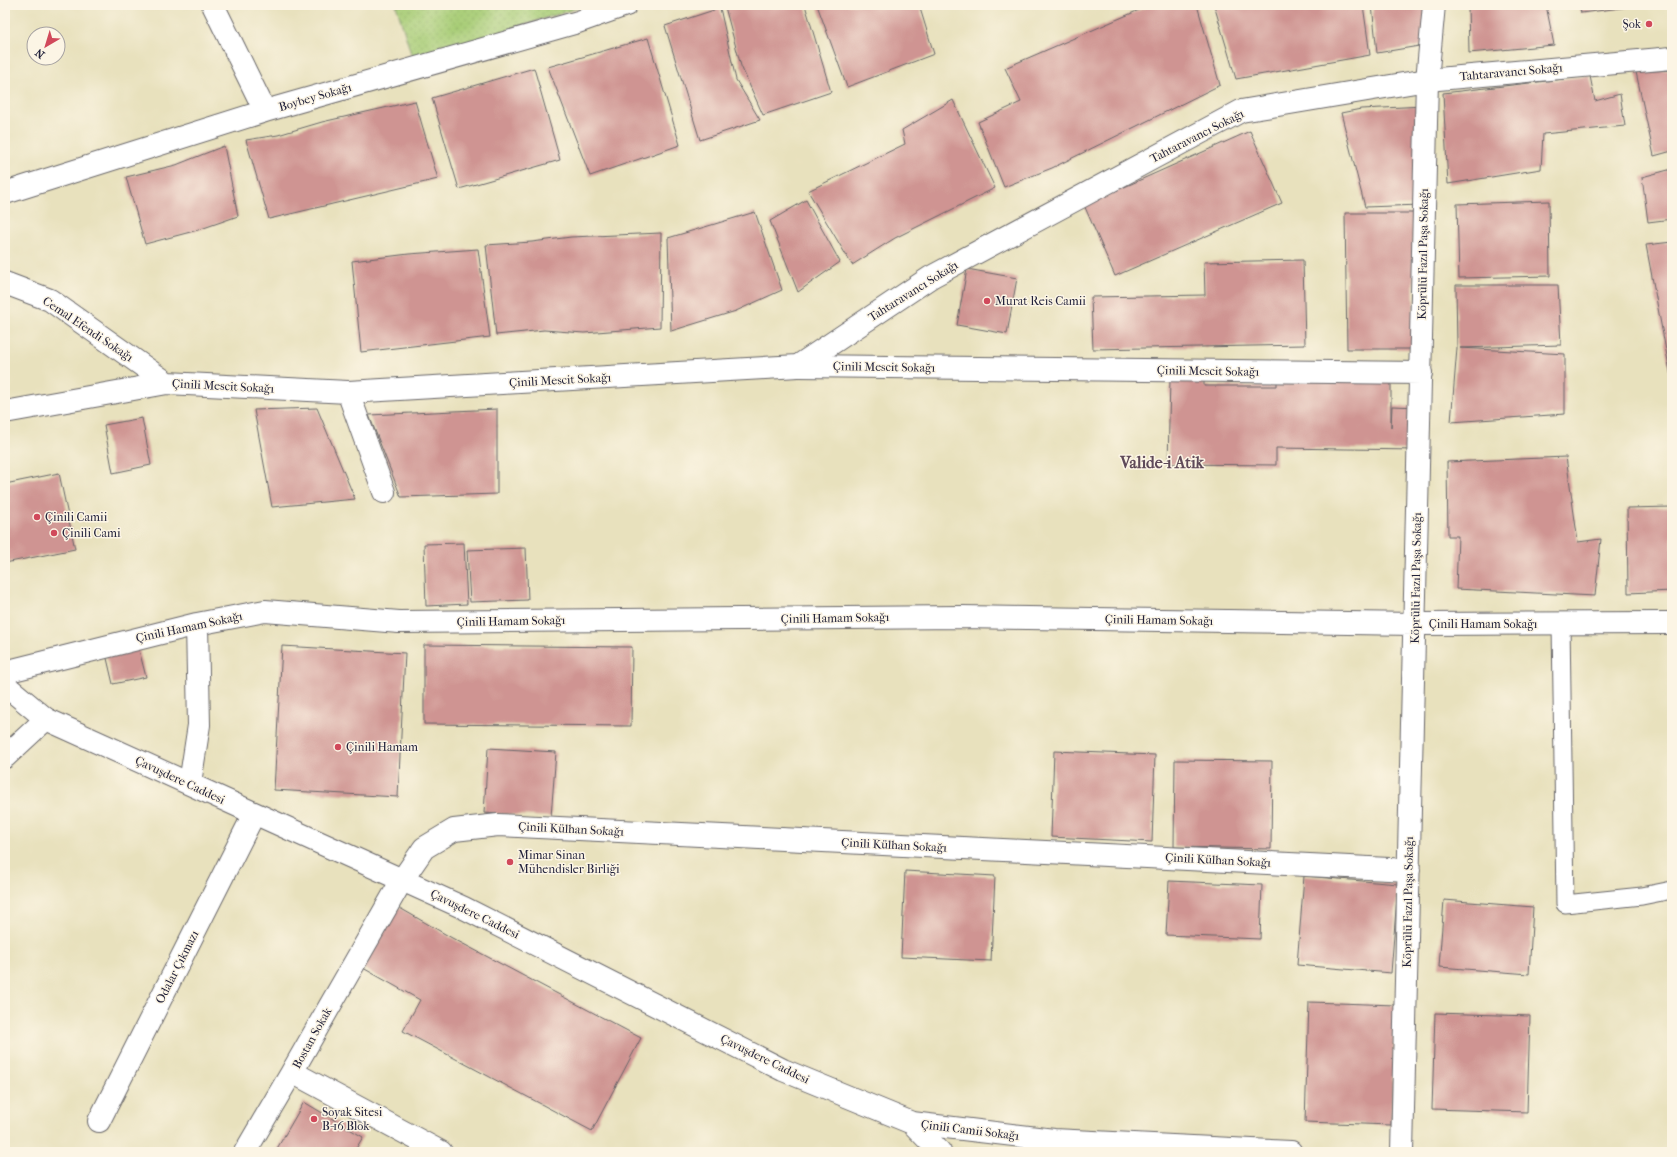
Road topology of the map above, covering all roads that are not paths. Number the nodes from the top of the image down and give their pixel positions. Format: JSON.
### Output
{"nodes":[{"id":1,"x":213,"y":5,"type":"edge"},
{"id":2,"x":626,"y":5,"type":"edge"},
{"id":3,"x":1434,"y":5,"type":"edge"},
{"id":4,"x":1672,"y":58,"type":"edge"},
{"id":5,"x":1428,"y":80,"type":"junction"},
{"id":6,"x":265,"y":111,"type":"junction"},
{"id":7,"x":5,"y":194,"type":"edge"},
{"id":8,"x":5,"y":283,"type":"edge"},
{"id":9,"x":798,"y":366,"type":"junction"},
{"id":10,"x":1420,"y":373,"type":"junction"},
{"id":11,"x":168,"y":383,"type":"junction"},
{"id":12,"x":348,"y":392,"type":"junction"},
{"id":13,"x":5,"y":412,"type":"edge"},
{"id":14,"x":384,"y":492,"type":"dead end"},
{"id":15,"x":1561,"y":623,"type":"junction"},
{"id":16,"x":1672,"y":623,"type":"edge"},
{"id":17,"x":197,"y":624,"type":"junction"},
{"id":18,"x":1415,"y":624,"type":"junction"},
{"id":19,"x":5,"y":672,"type":"edge"},
{"id":20,"x":5,"y":685,"type":"edge"},
{"id":21,"x":46,"y":719,"type":"junction"},
{"id":22,"x":5,"y":757,"type":"edge"},
{"id":23,"x":190,"y":784,"type":"junction"},
{"id":24,"x":254,"y":814,"type":"junction"},
{"id":25,"x":1409,"y":870,"type":"junction"},
{"id":26,"x":402,"y":880,"type":"junction"},
{"id":27,"x":1672,"y":890,"type":"edge"},
{"id":28,"x":292,"y":1072,"type":"junction"},
{"id":29,"x":99,"y":1121,"type":"dead end"},
{"id":30,"x":912,"y":1123,"type":"junction"},
{"id":31,"x":245,"y":1152,"type":"edge"},
{"id":32,"x":441,"y":1152,"type":"edge"},
{"id":33,"x":940,"y":1152,"type":"edge"},
{"id":34,"x":1291,"y":1152,"type":"edge"},
{"id":35,"x":1402,"y":1152,"type":"edge"}],
"edges":[{"from":1,"to":6,"type":"street"},
{"from":2,"to":6,"type":"street","name":"Boybey Sokağı"},
{"from":3,"to":5,"type":"street","name":"Köprülü Fazıl Paşa Sokağı"},
{"from":4,"to":5,"type":"street","name":"Tahtaravancı Sokağı"},
{"from":5,"to":9,"type":"street","name":"Tahtaravancı Sokağı"},
{"from":5,"to":10,"type":"street","name":"Köprülü Fazıl Paşa Sokağı"},
{"from":6,"to":7,"type":"street","name":"Boybey Sokağı"},
{"from":8,"to":11,"type":"street","name":"Cemal Efendi Sokağı"},
{"from":9,"to":10,"type":"street","name":"Çinili Mescit Sokağı"},
{"from":9,"to":12,"type":"street","name":"Çinili Mescit Sokağı"},
{"from":10,"to":18,"type":"street","name":"Köprülü Fazıl Paşa Sokağı"},
{"from":11,"to":12,"type":"street","name":"Çinili Mescit Sokağı"},
{"from":11,"to":13,"type":"street","name":"Çinili Mescit Sokağı"},
{"from":12,"to":14,"type":"street"},
{"from":15,"to":16,"type":"street","name":"Çinili Hamam Sokağı"},
{"from":15,"to":18,"type":"street","name":"Çinili Hamam Sokağı"},
{"from":15,"to":27,"type":"lane"},
{"from":17,"to":18,"type":"street","name":"Çinili Hamam Sokağı"},
{"from":17,"to":19,"type":"street","name":"Çinili Hamam Sokağı"},
{"from":17,"to":23,"type":"street"},
{"from":18,"to":25,"type":"street","name":"Köprülü Fazıl Paşa Sokağı"},
{"from":20,"to":21,"type":"street","name":"Çavuşdere Caddesi"},
{"from":21,"to":22,"type":"street"},
{"from":21,"to":23,"type":"street","name":"Çavuşdere Caddesi"},
{"from":23,"to":24,"type":"street","name":"Çavuşdere Caddesi"},
{"from":24,"to":26,"type":"street","name":"Çavuşdere Caddesi"},
{"from":24,"to":29,"type":"street","name":"Odalar Çıkmazı"},
{"from":25,"to":26,"type":"street","name":"Çinili Külhan Sokağı"},
{"from":25,"to":35,"type":"street","name":"Köprülü Fazıl Paşa Sokağı"},
{"from":26,"to":28,"type":"street","name":"Bostan Sokak"},
{"from":26,"to":30,"type":"street","name":"Çavuşdere Caddesi"},
{"from":28,"to":31,"type":"street"},
{"from":28,"to":32,"type":"street","name":"Bostan Sokak"},
{"from":30,"to":33,"type":"street","name":"Çavuşdere Caddesi"},
{"from":30,"to":34,"type":"street","name":"Çinili Camii Sokağı"}]}
